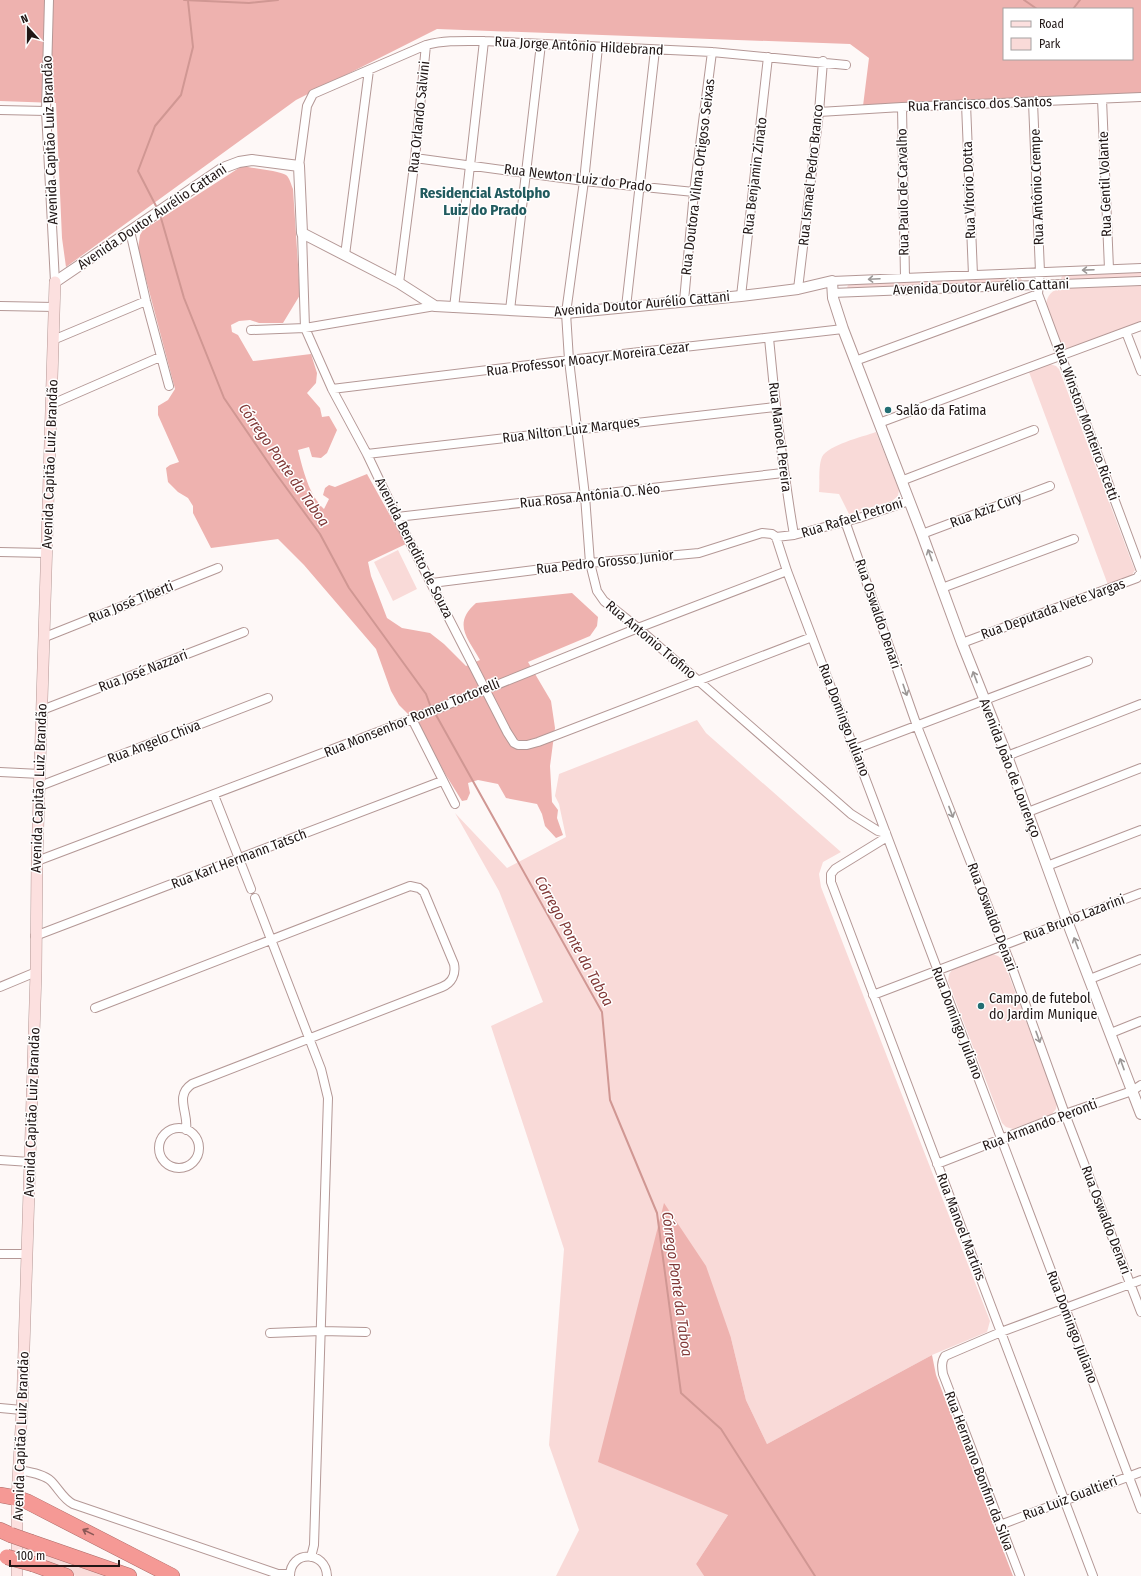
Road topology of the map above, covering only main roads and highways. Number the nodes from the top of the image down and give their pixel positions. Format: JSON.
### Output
{"nodes":[{"id":1,"x":55,"y":282,"type":"road end"},
{"id":2,"x":0,"y":1495,"type":"edge"},
{"id":3,"x":17,"y":1498,"type":"junction"},
{"id":4,"x":6,"y":1532,"type":"edge"},
{"id":5,"x":4,"y":1556,"type":"edge"},
{"id":6,"x":18,"y":1576,"type":"edge"},
{"id":7,"x":66,"y":1576,"type":"edge"},
{"id":8,"x":129,"y":1576,"type":"edge"},
{"id":9,"x":172,"y":1576,"type":"edge"}],
"edges":[{"from":1,"to":3,"type":"main road","name":"Avenida Capitão Luiz Brandão"},
{"from":2,"to":3,"type":"highway"},
{"from":3,"to":6,"type":"main road","name":"Avenida Capitão Luiz Brandão"},
{"from":9,"to":3,"type":"highway","one_way":true},
{"from":4,"to":8,"type":"highway","bridge":true},
{"from":5,"to":7,"type":"highway","bridge":true}]}
